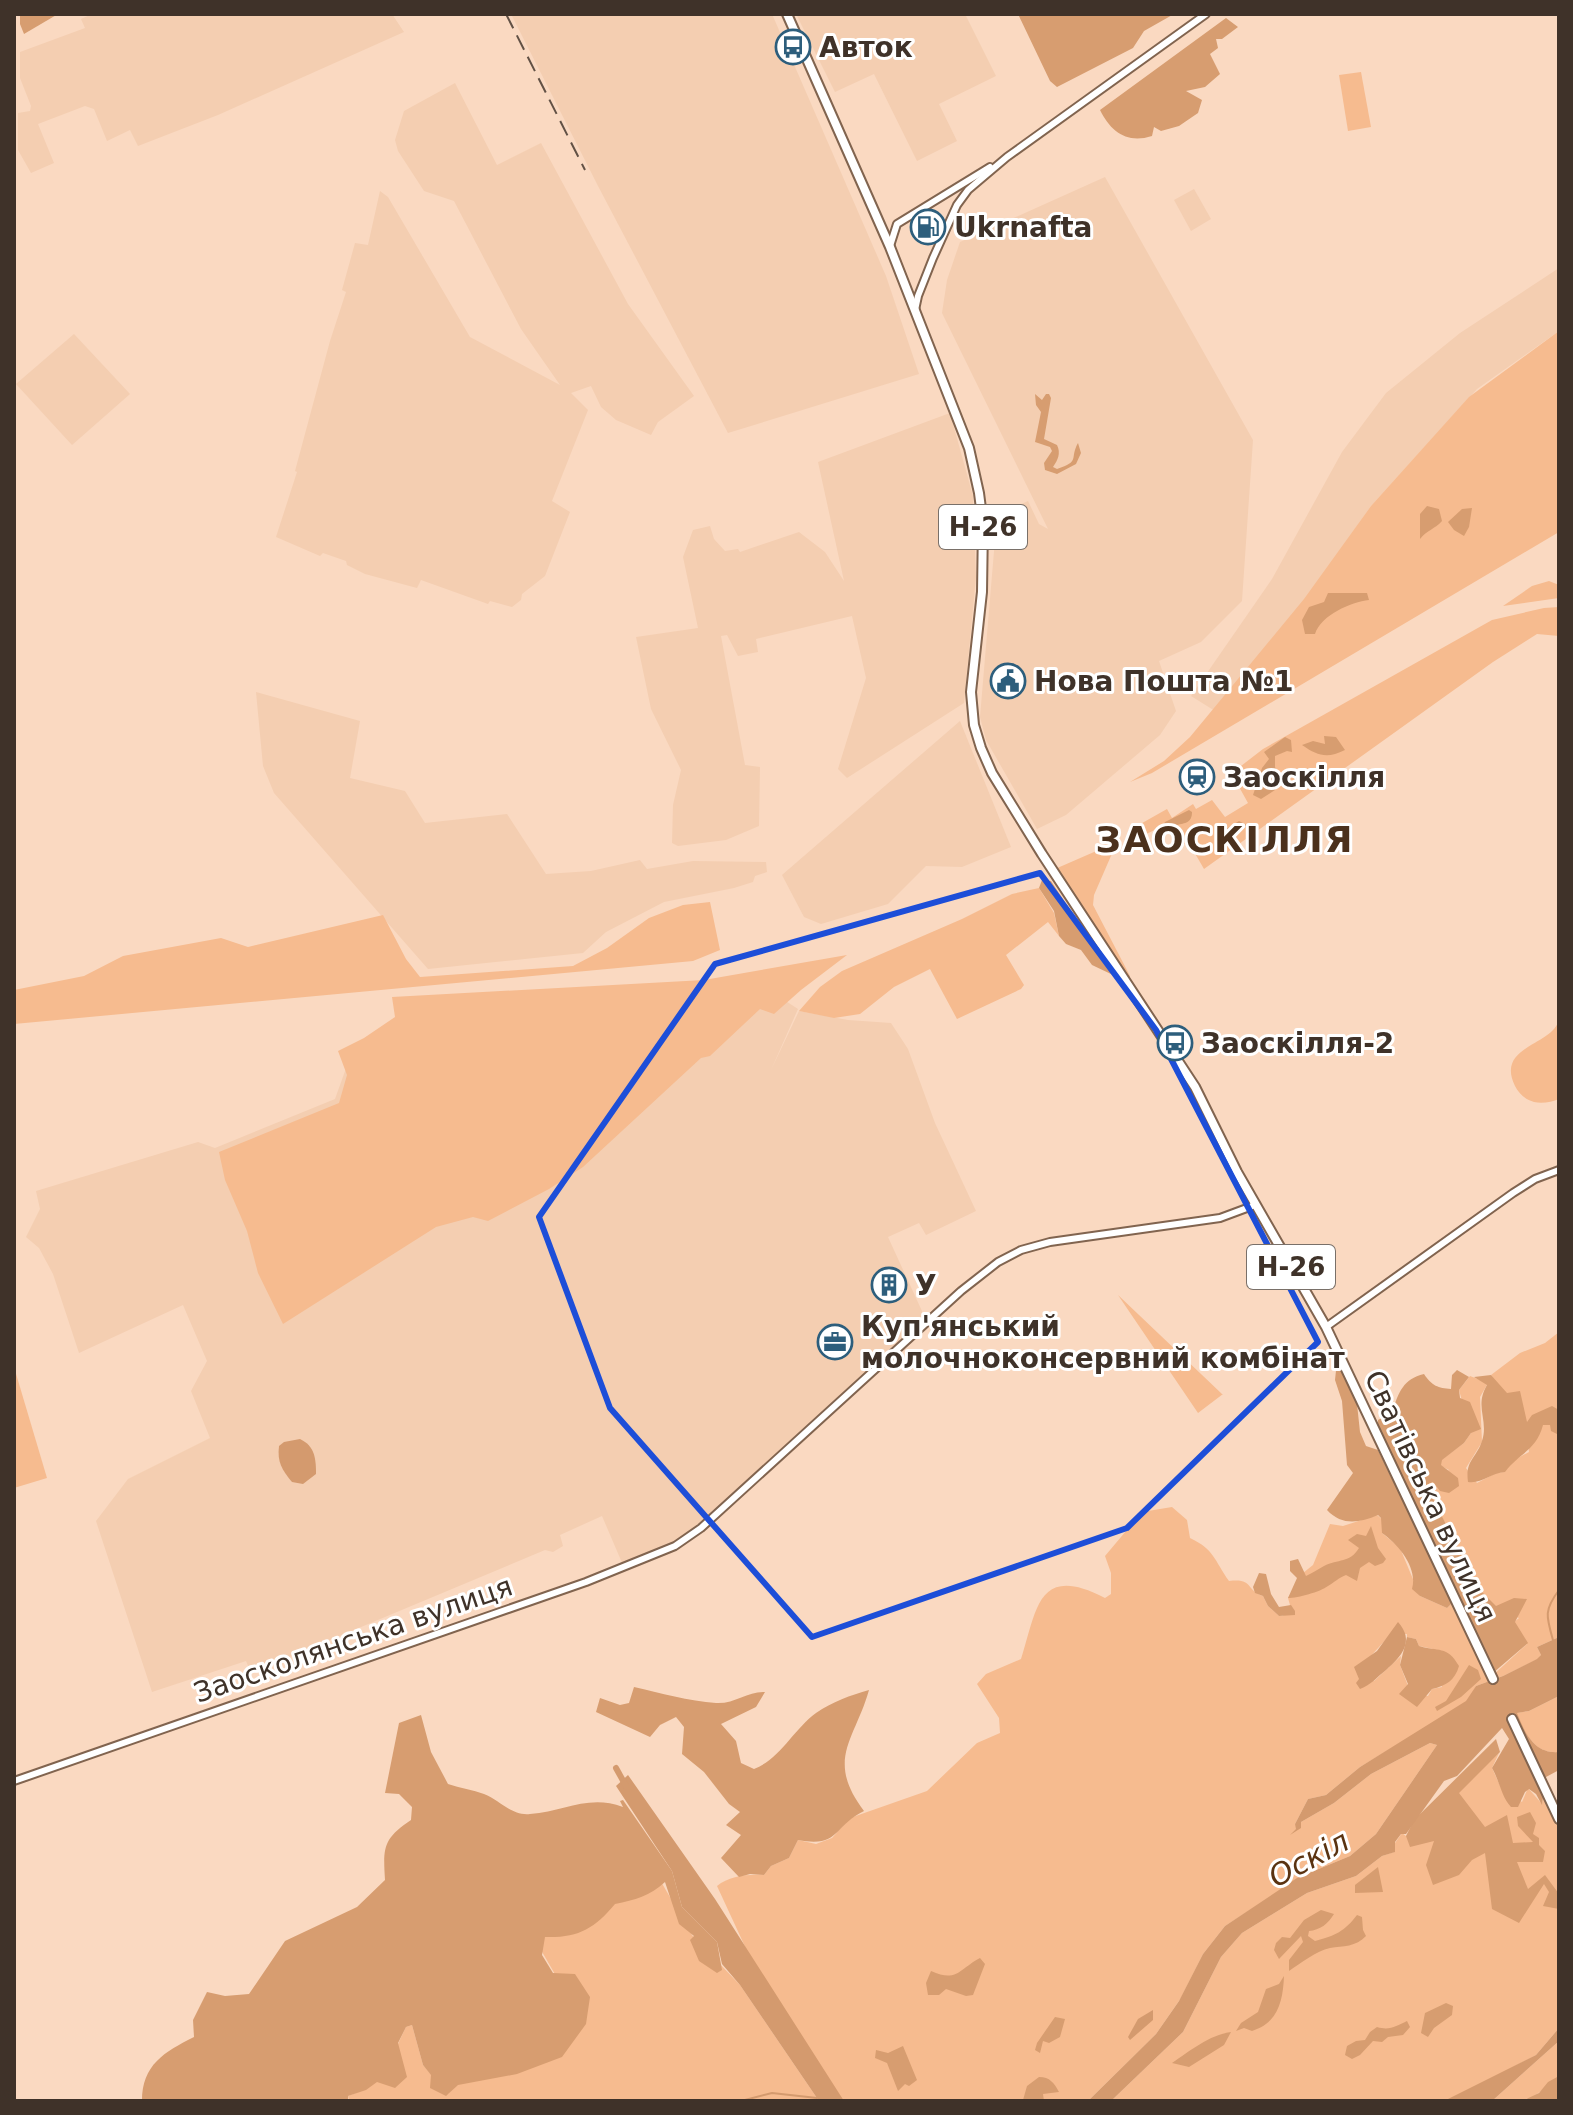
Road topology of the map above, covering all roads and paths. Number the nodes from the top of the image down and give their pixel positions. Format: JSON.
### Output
{"nodes":[{"id":1,"x":787,"y":14,"type":"edge"},
{"id":2,"x":1206,"y":14,"type":"edge"},
{"id":3,"x":1007,"y":157,"type":"junction"},
{"id":4,"x":890,"y":247,"type":"junction"},
{"id":5,"x":915,"y":310,"type":"junction"},
{"id":6,"x":1559,"y":1170,"type":"edge"},
{"id":7,"x":1255,"y":1205,"type":"junction"},
{"id":8,"x":1326,"y":1327,"type":"junction"},
{"id":9,"x":1493,"y":1679,"type":"dead end"},
{"id":10,"x":1512,"y":1719,"type":"dead end"},
{"id":11,"x":14,"y":1781,"type":"edge"},
{"id":12,"x":1559,"y":1819,"type":"edge"}],
"edges":[{"from":1,"to":4,"type":"main road","number":"Н-26"},
{"from":2,"to":3,"type":"street"},
{"from":3,"to":4,"type":"street"},
{"from":3,"to":5,"type":"street"},
{"from":4,"to":5,"type":"main road","name":"Сватівська вулиця","number":"Н-26"},
{"from":5,"to":7,"type":"main road","name":"Сватівська вулиця","number":"Н-26"},
{"from":6,"to":8,"type":"street"},
{"from":7,"to":8,"type":"main road","name":"Сватівська вулиця","number":"Н-26"},
{"from":7,"to":11,"type":"street","name":"Заосколянська вулиця"},
{"from":8,"to":9,"type":"main road","name":"Сватівська вулиця","number":"Н-26"},
{"from":10,"to":12,"type":"main road"}]}
